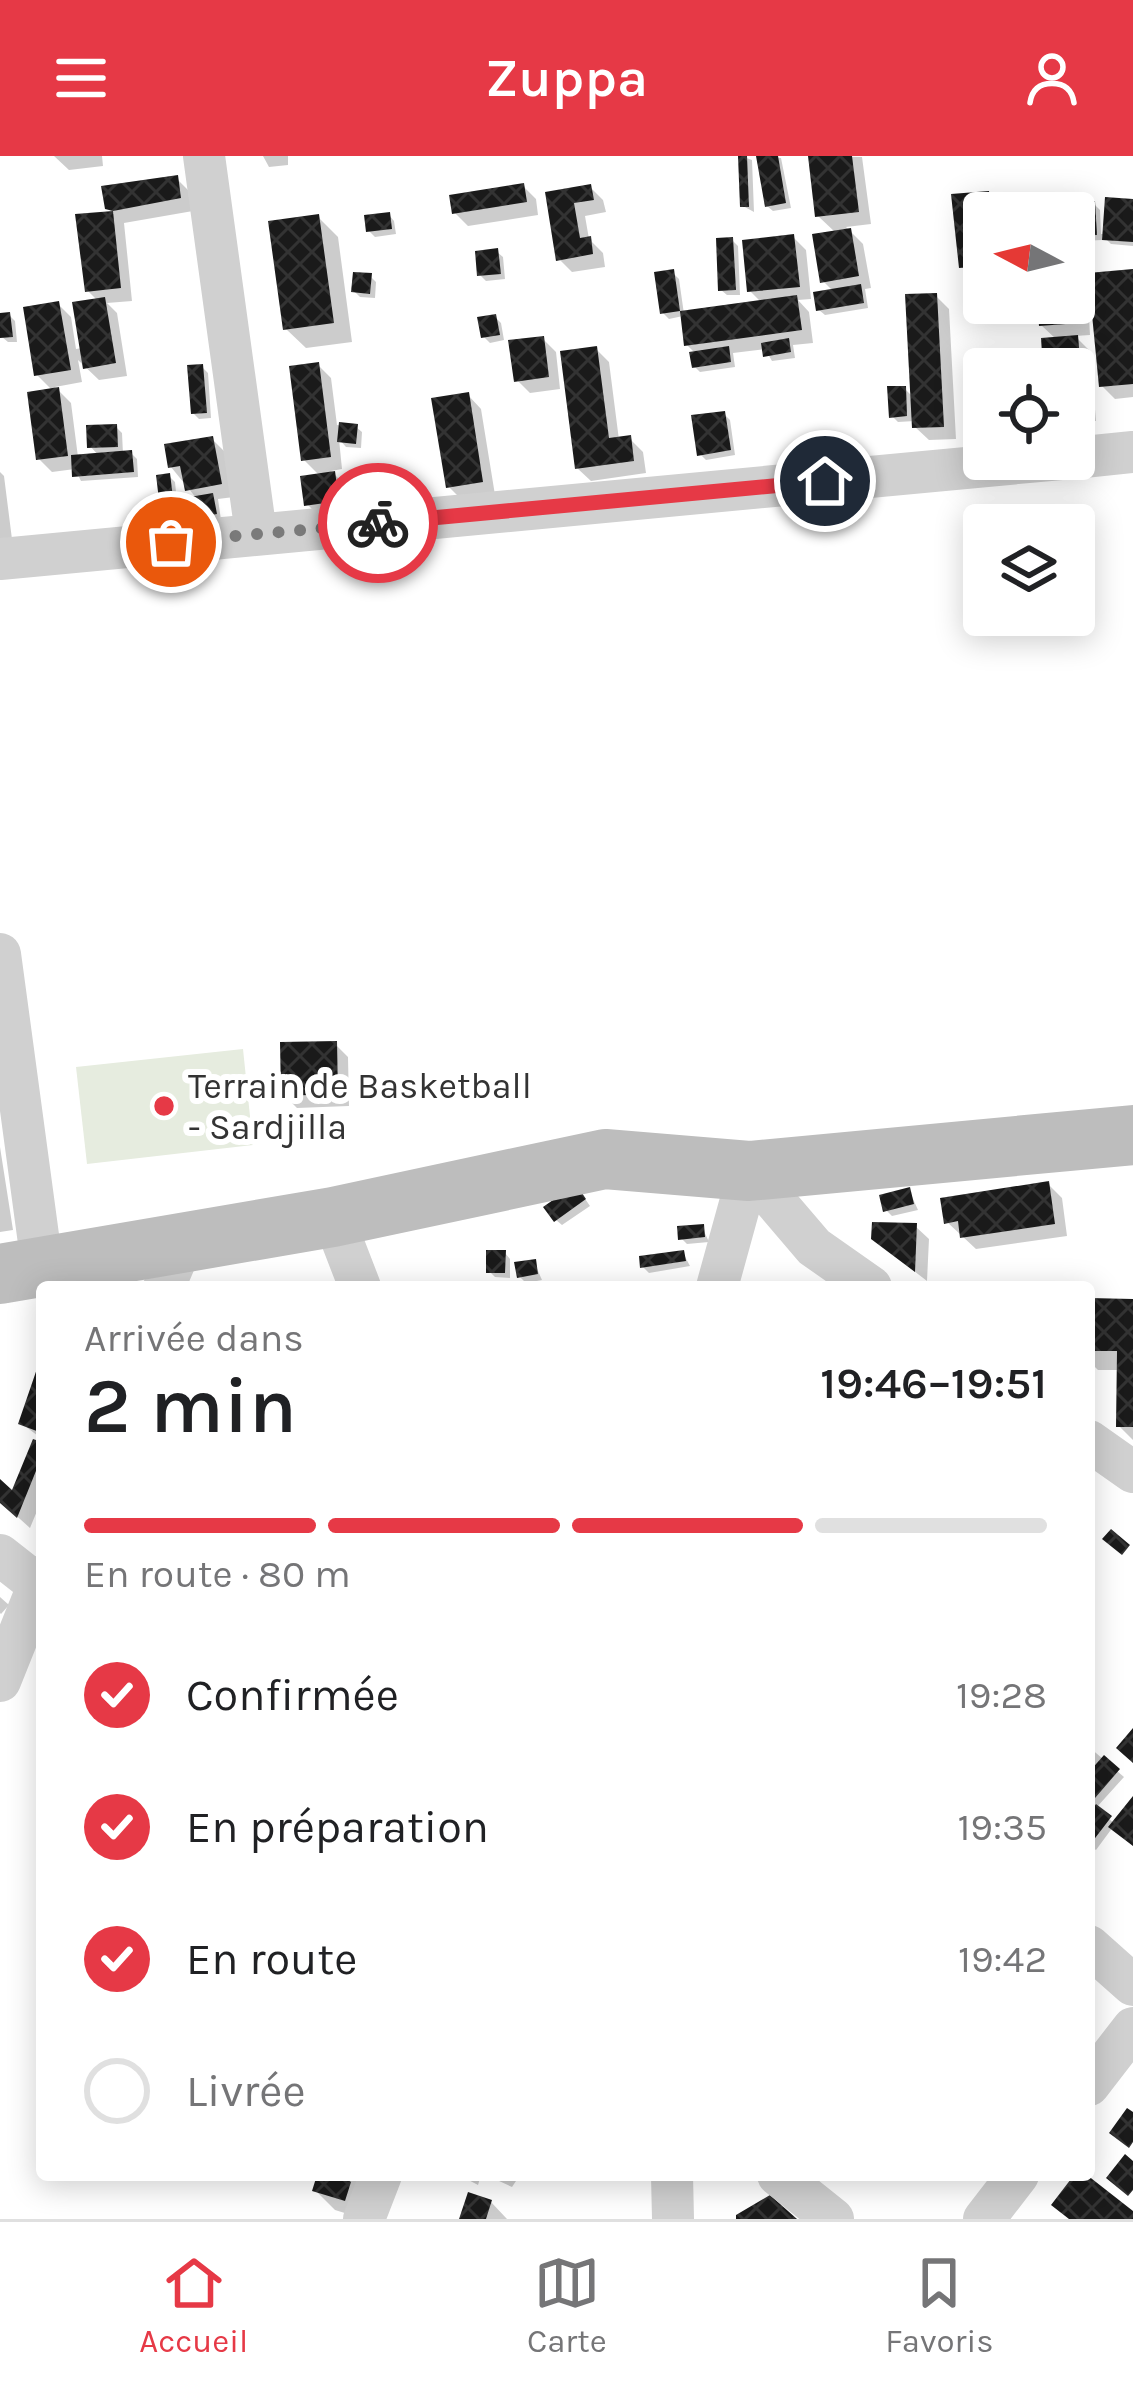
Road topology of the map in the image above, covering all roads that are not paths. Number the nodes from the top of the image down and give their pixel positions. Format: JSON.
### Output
{"nodes":[{"id":1,"x":207,"y":156,"type":"edge"},
{"id":2,"x":1133,"y":452,"type":"edge"},
{"id":3,"x":1095,"y":456,"type":"edge"},
{"id":4,"x":963,"y":468,"type":"edge"},
{"id":5,"x":256,"y":534,"type":"junction"},
{"id":6,"x":0,"y":560,"type":"edge"},
{"id":7,"x":0,"y":954,"type":"edge"},
{"id":8,"x":1133,"y":1135,"type":"edge"},
{"id":9,"x":749,"y":1171,"type":"junction"},
{"id":10,"x":333,"y":1217,"type":"junction"},
{"id":11,"x":173,"y":1266,"type":"edge"},
{"id":12,"x":21,"y":1270,"type":"edge"},
{"id":13,"x":358,"y":1281,"type":"edge"},
{"id":14,"x":719,"y":1281,"type":"edge"},
{"id":15,"x":863,"y":1281,"type":"edge"},
{"id":16,"x":1095,"y":1445,"type":"edge"},
{"id":17,"x":1133,"y":1472,"type":"edge"},
{"id":18,"x":0,"y":1555,"type":"edge"},
{"id":19,"x":36,"y":1580,"type":"edge"},
{"id":20,"x":36,"y":1595,"type":"edge"},
{"id":21,"x":0,"y":1681,"type":"edge"},
{"id":22,"x":1095,"y":1951,"type":"edge"},
{"id":23,"x":1133,"y":1985,"type":"edge"},
{"id":24,"x":1133,"y":2028,"type":"edge"},
{"id":25,"x":1095,"y":2077,"type":"edge"},
{"id":26,"x":379,"y":2181,"type":"edge"},
{"id":27,"x":672,"y":2181,"type":"edge"},
{"id":28,"x":786,"y":2181,"type":"edge"},
{"id":29,"x":1013,"y":2181,"type":"edge"},
{"id":30,"x":364,"y":2219,"type":"edge"},
{"id":31,"x":674,"y":2219,"type":"edge"},
{"id":32,"x":833,"y":2219,"type":"edge"},
{"id":33,"x":984,"y":2219,"type":"edge"}],
"edges":[{"from":1,"to":5,"type":"street"},
{"from":2,"to":3,"type":"street"},
{"from":4,"to":5,"type":"street"},
{"from":5,"to":6,"type":"street"},
{"from":7,"to":12,"type":"street"},
{"from":8,"to":9,"type":"street"},
{"from":9,"to":10,"type":"street"},
{"from":9,"to":14,"type":"street"},
{"from":9,"to":15,"type":"street"},
{"from":10,"to":11,"type":"street"},
{"from":10,"to":13,"type":"street"},
{"from":11,"to":12,"type":"street"},
{"from":16,"to":17,"type":"street"},
{"from":18,"to":19,"type":"street"},
{"from":20,"to":21,"type":"street"},
{"from":22,"to":23,"type":"street"},
{"from":24,"to":25,"type":"street"},
{"from":26,"to":30,"type":"street"},
{"from":27,"to":31,"type":"street"},
{"from":28,"to":32,"type":"street"},
{"from":29,"to":33,"type":"street"}]}
